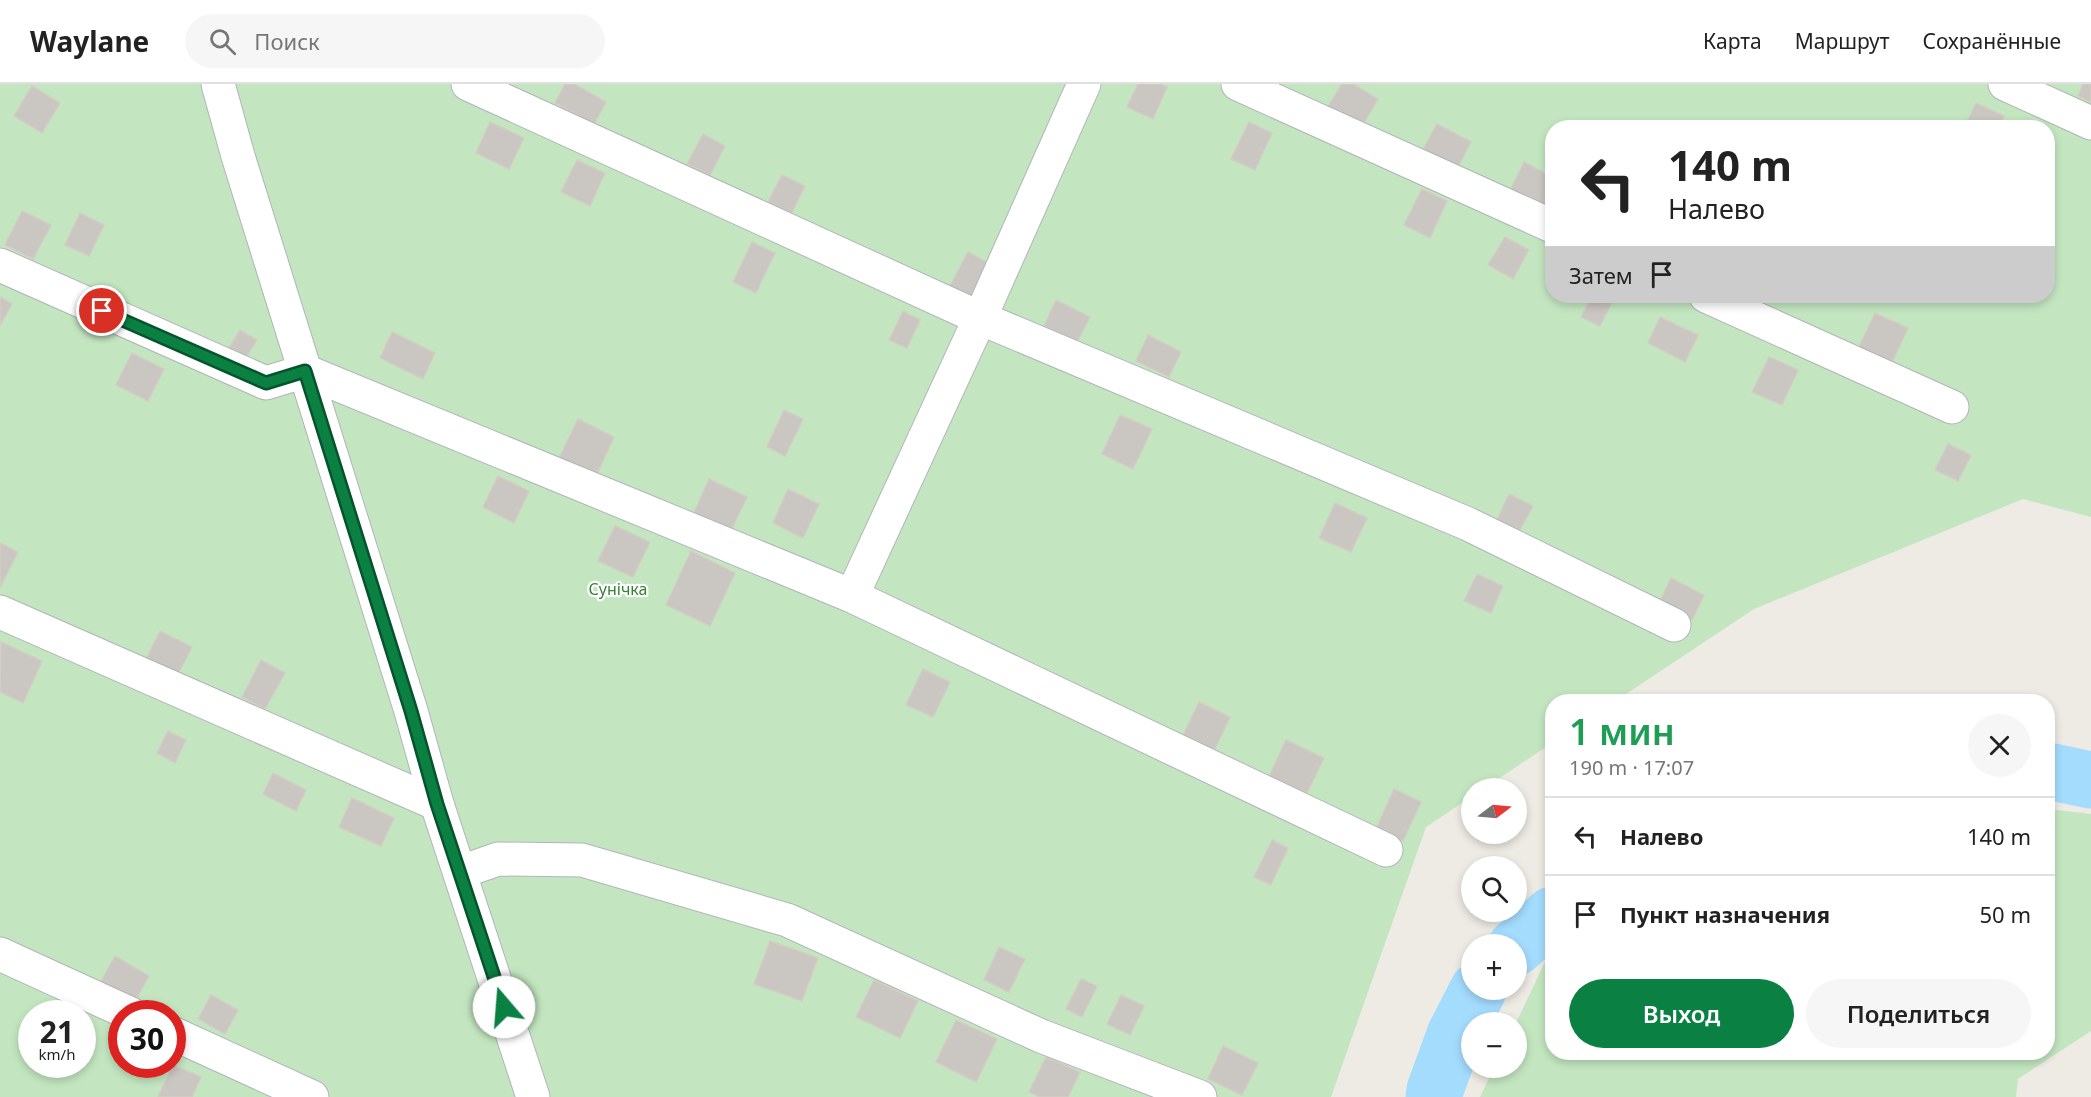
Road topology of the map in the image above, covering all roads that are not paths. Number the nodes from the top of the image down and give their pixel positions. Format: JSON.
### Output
{"nodes":[{"id":1,"x":218,"y":84,"type":"edge"},
{"id":2,"x":468,"y":84,"type":"edge"},
{"id":3,"x":1084,"y":84,"type":"edge"},
{"id":4,"x":1238,"y":84,"type":"edge"},
{"id":5,"x":2005,"y":84,"type":"edge"},
{"id":6,"x":2091,"y":123,"type":"edge"},
{"id":7,"x":1545,"y":223,"type":"edge"},
{"id":8,"x":0,"y":266,"type":"edge"},
{"id":9,"x":1722,"y":303,"type":"edge"},
{"id":10,"x":980,"y":318,"type":"junction"},
{"id":11,"x":305,"y":371,"type":"junction"},
{"id":12,"x":1952,"y":407,"type":"dead end"},
{"id":13,"x":852,"y":596,"type":"junction"},
{"id":14,"x":0,"y":612,"type":"edge"},
{"id":15,"x":1674,"y":625,"type":"dead end"},
{"id":16,"x":437,"y":804,"type":"junction"},
{"id":17,"x":1386,"y":850,"type":"dead end"},
{"id":18,"x":461,"y":872,"type":"junction"},
{"id":19,"x":0,"y":954,"type":"edge"},
{"id":20,"x":108,"y":1003,"type":"edge"},
{"id":21,"x":186,"y":1039,"type":"edge"},
{"id":22,"x":312,"y":1097,"type":"edge"},
{"id":23,"x":533,"y":1097,"type":"edge"},
{"id":24,"x":1200,"y":1097,"type":"edge"}],
"edges":[{"from":1,"to":11,"type":"street"},
{"from":2,"to":10,"type":"street"},
{"from":3,"to":10,"type":"street"},
{"from":4,"to":7,"type":"street"},
{"from":5,"to":6,"type":"street"},
{"from":8,"to":11,"type":"street"},
{"from":9,"to":12,"type":"street"},
{"from":10,"to":13,"type":"street"},
{"from":10,"to":15,"type":"street"},
{"from":11,"to":13,"type":"street"},
{"from":11,"to":16,"type":"street"},
{"from":13,"to":17,"type":"street"},
{"from":14,"to":16,"type":"street"},
{"from":16,"to":18,"type":"street"},
{"from":18,"to":23,"type":"street"},
{"from":18,"to":24,"type":"street"},
{"from":19,"to":20,"type":"street"},
{"from":21,"to":22,"type":"street"}]}
